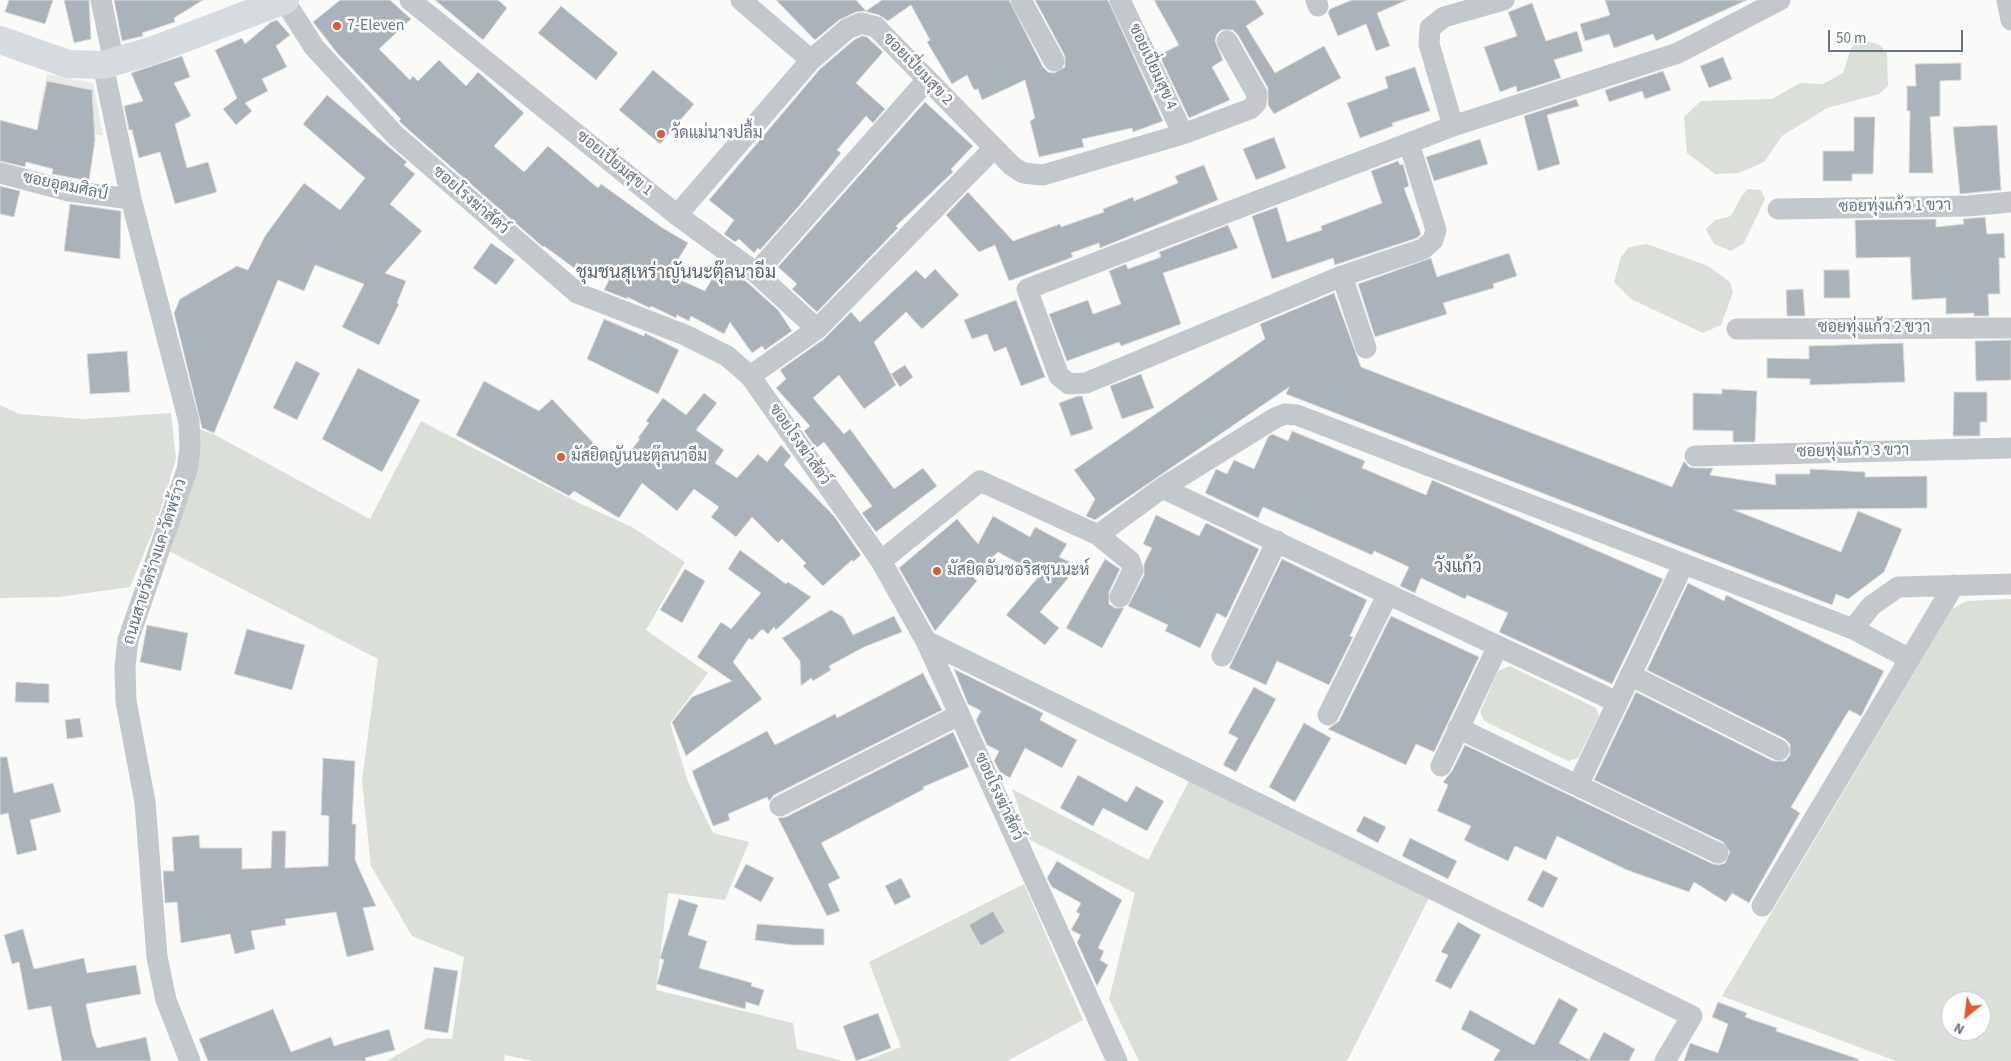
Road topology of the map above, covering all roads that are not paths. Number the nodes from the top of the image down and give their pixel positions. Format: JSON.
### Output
{"nodes":[{"id":1,"x":101,"y":0,"type":"edge"},
{"id":2,"x":284,"y":0,"type":"edge"},
{"id":3,"x":410,"y":0,"type":"edge"},
{"id":4,"x":742,"y":0,"type":"edge"},
{"id":5,"x":1021,"y":0,"type":"edge"},
{"id":6,"x":1120,"y":0,"type":"edge"},
{"id":7,"x":1504,"y":0,"type":"edge"},
{"id":8,"x":1780,"y":0,"type":"edge"},
{"id":9,"x":2007,"y":0,"type":"edge"},
{"id":10,"x":2011,"y":20,"type":"edge"},
{"id":11,"x":0,"y":40,"type":"edge"},
{"id":12,"x":1228,"y":42,"type":"dead end"},
{"id":13,"x":810,"y":60,"type":"junction"},
{"id":14,"x":1054,"y":61,"type":"dead end"},
{"id":15,"x":109,"y":64,"type":"junction"},
{"id":16,"x":927,"y":80,"type":"junction"},
{"id":17,"x":1453,"y":126,"type":"junction"},
{"id":18,"x":1183,"y":134,"type":"junction"},
{"id":19,"x":1408,"y":143,"type":"junction"},
{"id":20,"x":994,"y":148,"type":"junction"},
{"id":21,"x":0,"y":173,"type":"edge"},
{"id":22,"x":131,"y":199,"type":"junction"},
{"id":23,"x":2011,"y":202,"type":"edge"},
{"id":24,"x":1778,"y":209,"type":"dead end"},
{"id":25,"x":677,"y":216,"type":"junction"},
{"id":26,"x":756,"y":273,"type":"junction"},
{"id":27,"x":1342,"y":276,"type":"junction"},
{"id":28,"x":2011,"y":328,"type":"edge"},
{"id":29,"x":817,"y":329,"type":"junction"},
{"id":30,"x":1737,"y":329,"type":"dead end"},
{"id":31,"x":1366,"y":348,"type":"dead end"},
{"id":32,"x":750,"y":376,"type":"junction"},
{"id":33,"x":2011,"y":448,"type":"edge"},
{"id":34,"x":1695,"y":456,"type":"dead end"},
{"id":35,"x":1162,"y":488,"type":"junction"},
{"id":36,"x":1098,"y":536,"type":"junction"},
{"id":37,"x":1277,"y":541,"type":"junction"},
{"id":38,"x":881,"y":561,"type":"junction"},
{"id":39,"x":1683,"y":565,"type":"junction"},
{"id":40,"x":2011,"y":584,"type":"edge"},
{"id":41,"x":1954,"y":585,"type":"junction"},
{"id":42,"x":1388,"y":594,"type":"junction"},
{"id":43,"x":1120,"y":597,"type":"dead end"},
{"id":44,"x":1853,"y":629,"type":"junction"},
{"id":45,"x":926,"y":641,"type":"junction"},
{"id":46,"x":1498,"y":646,"type":"junction"},
{"id":47,"x":1222,"y":656,"type":"dead end"},
{"id":48,"x":1910,"y":659,"type":"junction"},
{"id":49,"x":1630,"y":675,"type":"junction"},
{"id":50,"x":1617,"y":702,"type":"junction"},
{"id":51,"x":959,"y":715,"type":"junction"},
{"id":52,"x":1328,"y":715,"type":"dead end"},
{"id":53,"x":1458,"y":728,"type":"junction"},
{"id":54,"x":1779,"y":750,"type":"dead end"},
{"id":55,"x":1441,"y":766,"type":"dead end"},
{"id":56,"x":1578,"y":785,"type":"junction"},
{"id":57,"x":780,"y":806,"type":"dead end"},
{"id":58,"x":1718,"y":853,"type":"dead end"},
{"id":59,"x":1762,"y":906,"type":"dead end"},
{"id":60,"x":190,"y":1061,"type":"edge"},
{"id":61,"x":1117,"y":1061,"type":"edge"},
{"id":62,"x":1664,"y":1061,"type":"edge"}],
"edges":[{"from":1,"to":15,"type":"street","name":"ถนนสายวัดร่างแค-วัดพร้าว"},
{"from":2,"to":15,"type":"main road"},
{"from":2,"to":32,"type":"street","name":"ซอยโรงฆ่าสัตว์"},
{"from":3,"to":25,"type":"street","name":"ซอยเปี่ยมสุข 1"},
{"from":4,"to":13,"type":"street"},
{"from":5,"to":14,"type":"street"},
{"from":6,"to":18,"type":"street","name":"ซอยเปี่ยมสุข 4"},
{"from":7,"to":17,"type":"street"},
{"from":8,"to":17,"type":"street"},
{"from":9,"to":10,"type":"street"},
{"from":11,"to":15,"type":"main road"},
{"from":12,"to":18,"type":"street","name":"ซอยเปี่ยมสุข 2"},
{"from":13,"to":16,"type":"street","name":"ซอยเปี่ยมสุข 2"},
{"from":13,"to":25,"type":"street"},
{"from":15,"to":22,"type":"street","name":"ถนนสายวัดร่างแค-วัดพร้าว"},
{"from":16,"to":20,"type":"street","name":"ซอยเปี่ยมสุข 2"},
{"from":16,"to":26,"type":"street"},
{"from":17,"to":19,"type":"street"},
{"from":18,"to":20,"type":"street","name":"ซอยเปี่ยมสุข 2"},
{"from":19,"to":27,"type":"street"},
{"from":19,"to":27,"type":"street"},
{"from":20,"to":29,"type":"street"},
{"from":21,"to":22,"type":"street","name":"ซอยอุดมศิลป์"},
{"from":22,"to":60,"type":"street","name":"ถนนสายวัดร่างแค-วัดพร้าว"},
{"from":23,"to":24,"type":"street","name":"ซอยทุ่งแก้ว 1 ขวา"},
{"from":25,"to":26,"type":"street","name":"ซอยเปี่ยมสุข 1"},
{"from":26,"to":29,"type":"street","name":"ซอยเปี่ยมสุข 1"},
{"from":27,"to":31,"type":"street"},
{"from":28,"to":30,"type":"street","name":"ซอยทุ่งแก้ว 2 ขวา"},
{"from":29,"to":32,"type":"street"},
{"from":32,"to":38,"type":"street","name":"ซอยโรงฆ่าสัตว์"},
{"from":33,"to":34,"type":"street","name":"ซอยทุ่งแก้ว 3 ขวา"},
{"from":35,"to":36,"type":"street"},
{"from":35,"to":37,"type":"street"},
{"from":35,"to":39,"type":"street"},
{"from":36,"to":38,"type":"street"},
{"from":36,"to":43,"type":"street"},
{"from":37,"to":42,"type":"street"},
{"from":37,"to":47,"type":"street"},
{"from":38,"to":45,"type":"street","name":"ซอยโรงฆ่าสัตว์"},
{"from":39,"to":44,"type":"street"},
{"from":39,"to":49,"type":"street"},
{"from":40,"to":41,"type":"street"},
{"from":41,"to":44,"type":"street"},
{"from":41,"to":48,"type":"street"},
{"from":42,"to":46,"type":"street"},
{"from":42,"to":52,"type":"street"},
{"from":44,"to":48,"type":"street"},
{"from":45,"to":51,"type":"street","name":"ซอยโรงฆ่าสัตว์"},
{"from":45,"to":62,"type":"street"},
{"from":46,"to":50,"type":"street"},
{"from":46,"to":53,"type":"street"},
{"from":48,"to":59,"type":"street"},
{"from":49,"to":50,"type":"street"},
{"from":49,"to":54,"type":"street"},
{"from":50,"to":56,"type":"street"},
{"from":51,"to":57,"type":"street"},
{"from":51,"to":61,"type":"street","name":"ซอยโรงฆ่าสัตว์"},
{"from":53,"to":55,"type":"street"},
{"from":53,"to":56,"type":"street"},
{"from":56,"to":58,"type":"street"}]}
